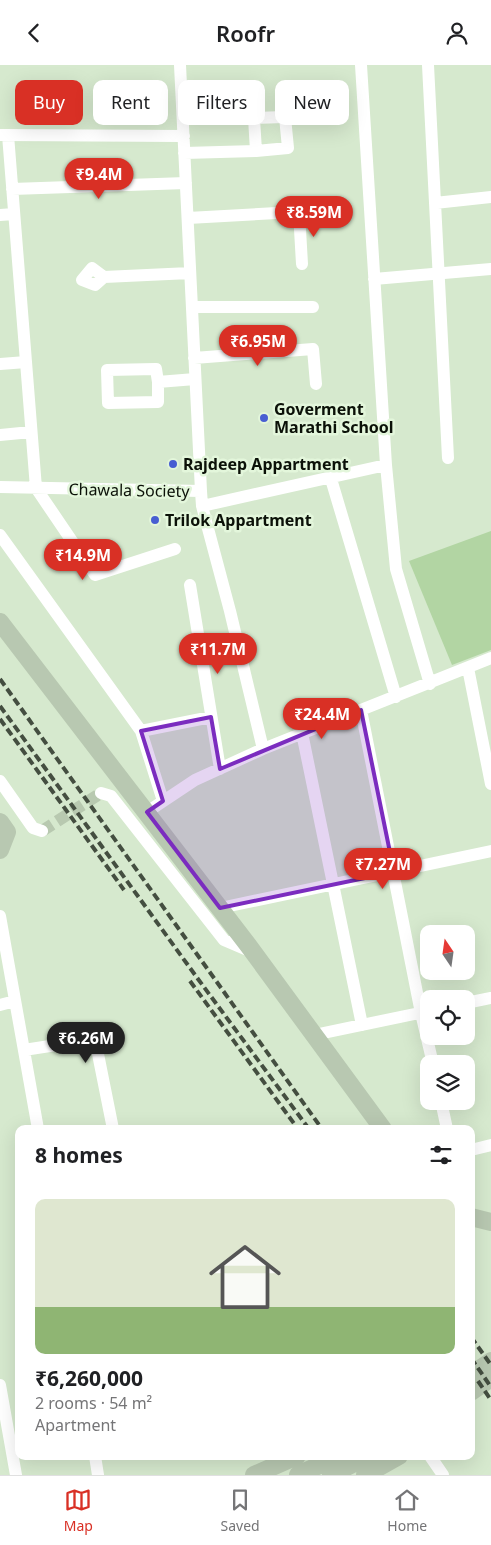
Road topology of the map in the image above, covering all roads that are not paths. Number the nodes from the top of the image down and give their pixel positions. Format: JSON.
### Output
{"nodes":[{"id":1,"x":180,"y":65,"type":"edge"},
{"id":2,"x":361,"y":65,"type":"edge"},
{"id":3,"x":428,"y":65,"type":"edge"},
{"id":4,"x":4,"y":135,"type":"edge"},
{"id":5,"x":184,"y":136,"type":"junction"},
{"id":6,"x":256,"y":151,"type":"dead end"},
{"id":7,"x":184,"y":153,"type":"junction"},
{"id":8,"x":186,"y":183,"type":"junction"},
{"id":9,"x":12,"y":189,"type":"junction"},
{"id":10,"x":491,"y":197,"type":"edge"},
{"id":11,"x":435,"y":203,"type":"junction"},
{"id":12,"x":331,"y":210,"type":"dead end"},
{"id":13,"x":299,"y":213,"type":"junction"},
{"id":14,"x":14,"y":214,"type":"junction"},
{"id":15,"x":0,"y":215,"type":"edge"},
{"id":16,"x":188,"y":218,"type":"junction"},
{"id":17,"x":302,"y":265,"type":"dead end"},
{"id":18,"x":491,"y":269,"type":"edge"},
{"id":19,"x":190,"y":273,"type":"junction"},
{"id":20,"x":439,"y":274,"type":"junction"},
{"id":21,"x":104,"y":277,"type":"dead end"},
{"id":22,"x":374,"y":279,"type":"junction"},
{"id":23,"x":192,"y":307,"type":"junction"},
{"id":24,"x":313,"y":307,"type":"dead end"},
{"id":25,"x":194,"y":358,"type":"junction"},
{"id":26,"x":26,"y":363,"type":"junction"},
{"id":27,"x":0,"y":364,"type":"edge"},
{"id":28,"x":195,"y":379,"type":"junction"},
{"id":29,"x":158,"y":383,"type":"junction"},
{"id":30,"x":316,"y":384,"type":"dead end"},
{"id":31,"x":31,"y":432,"type":"junction"},
{"id":32,"x":0,"y":435,"type":"edge"},
{"id":33,"x":448,"y":458,"type":"dead end"},
{"id":34,"x":386,"y":465,"type":"junction"},
{"id":35,"x":331,"y":479,"type":"junction"},
{"id":36,"x":0,"y":487,"type":"edge"},
{"id":37,"x":36,"y":488,"type":"junction"},
{"id":38,"x":201,"y":491,"type":"junction"},
{"id":39,"x":202,"y":506,"type":"junction"},
{"id":40,"x":0,"y":535,"type":"edge"},
{"id":41,"x":175,"y":549,"type":"dead end"},
{"id":42,"x":190,"y":585,"type":"dead end"},
{"id":43,"x":0,"y":622,"type":"edge"},
{"id":44,"x":491,"y":659,"type":"edge"},
{"id":45,"x":468,"y":668,"type":"junction"},
{"id":46,"x":430,"y":684,"type":"junction"},
{"id":47,"x":396,"y":697,"type":"junction"},
{"id":48,"x":361,"y":711,"type":"junction"},
{"id":49,"x":211,"y":717,"type":"junction"},
{"id":50,"x":141,"y":731,"type":"junction"},
{"id":51,"x":302,"y":733,"type":"junction"},
{"id":52,"x":263,"y":749,"type":"junction"},
{"id":53,"x":220,"y":769,"type":"junction"},
{"id":54,"x":0,"y":781,"type":"edge"},
{"id":55,"x":491,"y":784,"type":"edge"},
{"id":56,"x":101,"y":793,"type":"dead end"},
{"id":57,"x":163,"y":801,"type":"junction"},
{"id":58,"x":147,"y":811,"type":"junction"},
{"id":59,"x":0,"y":822,"type":"edge"},
{"id":60,"x":42,"y":831,"type":"dead end"},
{"id":61,"x":0,"y":850,"type":"edge"},
{"id":62,"x":491,"y":851,"type":"edge"},
{"id":63,"x":394,"y":872,"type":"junction"},
{"id":64,"x":334,"y":885,"type":"junction"},
{"id":65,"x":220,"y":908,"type":"junction"},
{"id":66,"x":0,"y":916,"type":"edge"},
{"id":67,"x":254,"y":953,"type":"junction"},
{"id":68,"x":420,"y":990,"type":"edge"},
{"id":69,"x":491,"y":998,"type":"edge"},
{"id":70,"x":15,"y":1001,"type":"junction"},
{"id":71,"x":475,"y":1001,"type":"edge"},
{"id":72,"x":0,"y":1005,"type":"edge"},
{"id":73,"x":420,"y":1013,"type":"edge"},
{"id":74,"x":362,"y":1025,"type":"junction"},
{"id":75,"x":314,"y":1035,"type":"junction"},
{"id":76,"x":24,"y":1050,"type":"junction"},
{"id":77,"x":443,"y":1110,"type":"edge"},
{"id":78,"x":37,"y":1125,"type":"edge"},
{"id":79,"x":112,"y":1125,"type":"edge"},
{"id":80,"x":380,"y":1125,"type":"edge"},
{"id":81,"x":446,"y":1125,"type":"edge"},
{"id":82,"x":491,"y":1145,"type":"edge"},
{"id":83,"x":475,"y":1149,"type":"edge"},
{"id":84,"x":475,"y":1218,"type":"edge"},
{"id":85,"x":491,"y":1222,"type":"edge"},
{"id":86,"x":491,"y":1361,"type":"edge"},
{"id":87,"x":475,"y":1372,"type":"edge"},
{"id":88,"x":491,"y":1378,"type":"edge"},
{"id":89,"x":0,"y":1385,"type":"edge"},
{"id":90,"x":475,"y":1389,"type":"edge"},
{"id":91,"x":2,"y":1409,"type":"edge"},
{"id":92,"x":96,"y":1460,"type":"edge"},
{"id":93,"x":330,"y":1460,"type":"edge"},
{"id":94,"x":360,"y":1460,"type":"edge"},
{"id":95,"x":392,"y":1460,"type":"edge"},
{"id":96,"x":433,"y":1460,"type":"edge"},
{"id":97,"x":279,"y":1461,"type":"edge"},
{"id":98,"x":16,"y":1475,"type":"edge"},
{"id":99,"x":98,"y":1475,"type":"edge"},
{"id":100,"x":254,"y":1475,"type":"edge"},
{"id":101,"x":298,"y":1475,"type":"edge"},
{"id":102,"x":331,"y":1475,"type":"edge"},
{"id":103,"x":365,"y":1475,"type":"edge"},
{"id":104,"x":443,"y":1475,"type":"edge"}],
"edges":[{"from":1,"to":5,"type":"street"},
{"from":2,"to":22,"type":"street"},
{"from":3,"to":11,"type":"street"},
{"from":4,"to":5,"type":"street"},
{"from":4,"to":9,"type":"street"},
{"from":5,"to":7,"type":"street"},
{"from":6,"to":7,"type":"street"},
{"from":7,"to":8,"type":"street"},
{"from":8,"to":9,"type":"street"},
{"from":8,"to":16,"type":"street"},
{"from":9,"to":14,"type":"street"},
{"from":10,"to":11,"type":"street"},
{"from":11,"to":20,"type":"street"},
{"from":12,"to":13,"type":"street"},
{"from":13,"to":16,"type":"street"},
{"from":13,"to":17,"type":"street"},
{"from":14,"to":15,"type":"street"},
{"from":14,"to":26,"type":"street"},
{"from":16,"to":19,"type":"street"},
{"from":18,"to":20,"type":"street"},
{"from":19,"to":21,"type":"street"},
{"from":19,"to":23,"type":"street"},
{"from":20,"to":22,"type":"street"},
{"from":20,"to":33,"type":"street"},
{"from":22,"to":34,"type":"street"},
{"from":23,"to":24,"type":"street"},
{"from":23,"to":25,"type":"street"},
{"from":25,"to":28,"type":"street"},
{"from":25,"to":30,"type":"street"},
{"from":26,"to":27,"type":"street"},
{"from":26,"to":31,"type":"street"},
{"from":28,"to":29,"type":"street"},
{"from":28,"to":38,"type":"street"},
{"from":29,"to":29,"type":"street"},
{"from":31,"to":32,"type":"street"},
{"from":31,"to":37,"type":"street"},
{"from":34,"to":35,"type":"street","name":"Chawala Society"},
{"from":34,"to":46,"type":"street"},
{"from":35,"to":39,"type":"street","name":"Chawala Society"},
{"from":35,"to":47,"type":"street"},
{"from":36,"to":37,"type":"street","name":"Chawala Society"},
{"from":37,"to":38,"type":"street","name":"Chawala Society"},
{"from":37,"to":41,"type":"street"},
{"from":38,"to":39,"type":"street","name":"Chawala Society"},
{"from":39,"to":52,"type":"street"},
{"from":40,"to":50,"type":"street"},
{"from":42,"to":49,"type":"street"},
{"from":43,"to":58,"type":"street"},
{"from":44,"to":45,"type":"street"},
{"from":45,"to":46,"type":"street"},
{"from":45,"to":55,"type":"street"},
{"from":46,"to":47,"type":"street"},
{"from":47,"to":48,"type":"street"},
{"from":48,"to":51,"type":"street"},
{"from":48,"to":63,"type":"street"},
{"from":49,"to":50,"type":"street"},
{"from":49,"to":53,"type":"street"},
{"from":50,"to":57,"type":"street"},
{"from":51,"to":52,"type":"street"},
{"from":51,"to":64,"type":"street"},
{"from":52,"to":53,"type":"street"},
{"from":53,"to":57,"type":"street"},
{"from":54,"to":60,"type":"street"},
{"from":56,"to":67,"type":"street"},
{"from":57,"to":58,"type":"street"},
{"from":58,"to":65,"type":"street"},
{"from":59,"to":61,"type":"street"},
{"from":62,"to":63,"type":"street"},
{"from":63,"to":64,"type":"street"},
{"from":63,"to":68,"type":"street"},
{"from":64,"to":65,"type":"street"},
{"from":64,"to":74,"type":"street"},
{"from":65,"to":67,"type":"street"},
{"from":66,"to":70,"type":"street"},
{"from":67,"to":75,"type":"street"},
{"from":69,"to":71,"type":"street"},
{"from":70,"to":72,"type":"street"},
{"from":70,"to":76,"type":"street"},
{"from":73,"to":74,"type":"street"},
{"from":74,"to":75,"type":"street"},
{"from":75,"to":80,"type":"street"},
{"from":76,"to":78,"type":"street"},
{"from":76,"to":79,"type":"street"},
{"from":77,"to":81,"type":"street"},
{"from":82,"to":83,"type":"street"},
{"from":84,"to":85,"type":"street"},
{"from":86,"to":87,"type":"street"},
{"from":88,"to":90,"type":"street"},
{"from":89,"to":91,"type":"street"},
{"from":91,"to":98,"type":"street"},
{"from":92,"to":99,"type":"street"},
{"from":93,"to":101,"type":"street"},
{"from":94,"to":102,"type":"street"},
{"from":95,"to":103,"type":"street"},
{"from":96,"to":104,"type":"street"},
{"from":97,"to":100,"type":"street"}]}
